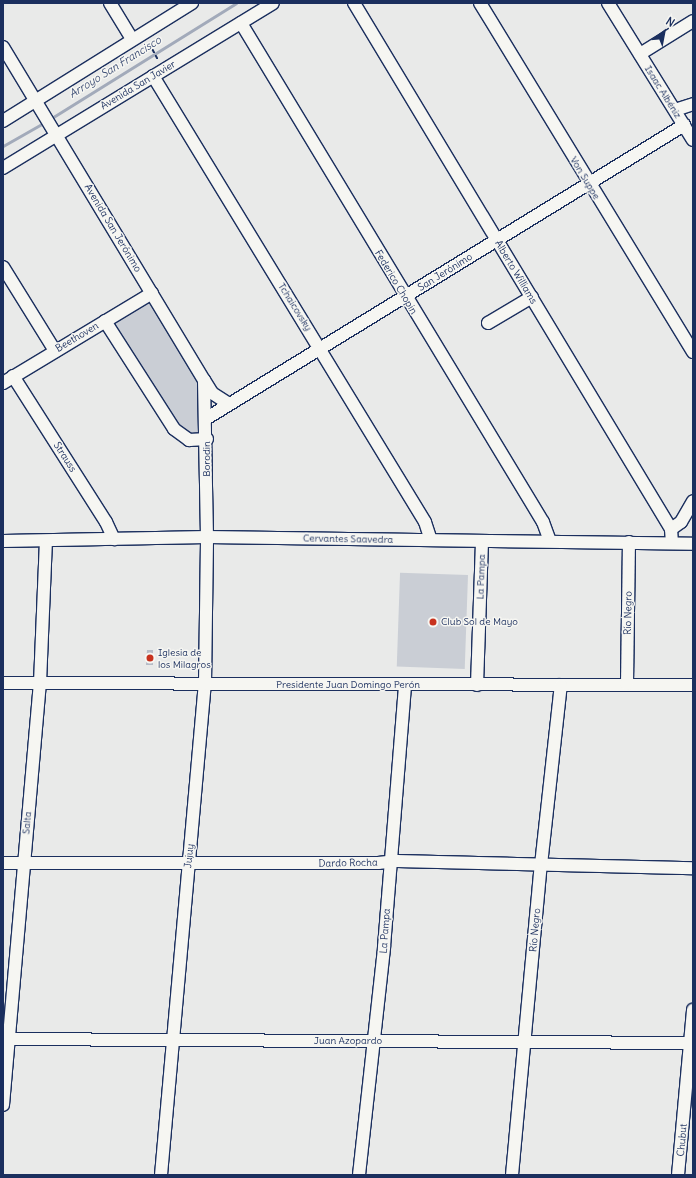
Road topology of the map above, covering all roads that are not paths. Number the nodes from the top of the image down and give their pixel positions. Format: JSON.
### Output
{"nodes":[{"id":1,"x":110,"y":3,"type":"edge"},
{"id":2,"x":192,"y":3,"type":"edge"},
{"id":3,"x":273,"y":3,"type":"edge"},
{"id":4,"x":354,"y":3,"type":"edge"},
{"id":5,"x":480,"y":3,"type":"edge"},
{"id":6,"x":608,"y":3,"type":"edge"},
{"id":7,"x":693,"y":21,"type":"edge"},
{"id":8,"x":241,"y":23,"type":"junction"},
{"id":9,"x":132,"y":39,"type":"junction"},
{"id":10,"x":3,"y":47,"type":"edge"},
{"id":11,"x":640,"y":54,"type":"junction"},
{"id":12,"x":153,"y":76,"type":"junction"},
{"id":13,"x":693,"y":104,"type":"edge"},
{"id":14,"x":38,"y":106,"type":"junction"},
{"id":15,"x":675,"y":110,"type":"junction"},
{"id":16,"x":3,"y":121,"type":"edge"},
{"id":17,"x":684,"y":125,"type":"junction"},
{"id":18,"x":54,"y":131,"type":"junction"},
{"id":19,"x":693,"y":140,"type":"edge"},
{"id":20,"x":3,"y":168,"type":"edge"},
{"id":21,"x":588,"y":184,"type":"junction"},
{"id":22,"x":496,"y":240,"type":"junction"},
{"id":23,"x":3,"y":267,"type":"edge"},
{"id":24,"x":152,"y":293,"type":"junction"},
{"id":25,"x":405,"y":297,"type":"junction"},
{"id":26,"x":532,"y":297,"type":"junction"},
{"id":27,"x":105,"y":321,"type":"junction"},
{"id":28,"x":488,"y":323,"type":"dead end"},
{"id":29,"x":320,"y":348,"type":"junction"},
{"id":30,"x":55,"y":351,"type":"junction"},
{"id":31,"x":693,"y":352,"type":"edge"},
{"id":32,"x":8,"y":380,"type":"edge"},
{"id":33,"x":204,"y":380,"type":"junction"},
{"id":34,"x":229,"y":404,"type":"junction"},
{"id":35,"x":207,"y":418,"type":"junction"},
{"id":36,"x":207,"y":440,"type":"junction"},
{"id":37,"x":693,"y":501,"type":"edge"},
{"id":38,"x":671,"y":529,"type":"junction"},
{"id":39,"x":207,"y":537,"type":"junction"},
{"id":40,"x":114,"y":539,"type":"junction"},
{"id":41,"x":431,"y":540,"type":"junction"},
{"id":42,"x":46,"y":541,"type":"junction"},
{"id":43,"x":550,"y":541,"type":"junction"},
{"id":44,"x":3,"y":542,"type":"edge"},
{"id":45,"x":482,"y":542,"type":"junction"},
{"id":46,"x":629,"y":542,"type":"junction"},
{"id":47,"x":672,"y":543,"type":"junction"},
{"id":48,"x":693,"y":544,"type":"edge"},
{"id":49,"x":3,"y":683,"type":"edge"},
{"id":50,"x":40,"y":683,"type":"junction"},
{"id":51,"x":205,"y":684,"type":"junction"},
{"id":52,"x":627,"y":684,"type":"junction"},
{"id":53,"x":477,"y":685,"type":"junction"},
{"id":54,"x":561,"y":685,"type":"junction"},
{"id":55,"x":693,"y":685,"type":"edge"},
{"id":56,"x":405,"y":686,"type":"junction"},
{"id":57,"x":389,"y":862,"type":"junction"},
{"id":58,"x":3,"y":864,"type":"edge"},
{"id":59,"x":24,"y":864,"type":"junction"},
{"id":60,"x":189,"y":864,"type":"junction"},
{"id":61,"x":541,"y":865,"type":"junction"},
{"id":62,"x":693,"y":868,"type":"edge"},
{"id":63,"x":693,"y":1010,"type":"edge"},
{"id":64,"x":6,"y":1039,"type":"edge"},
{"id":65,"x":172,"y":1040,"type":"junction"},
{"id":66,"x":374,"y":1041,"type":"junction"},
{"id":67,"x":525,"y":1042,"type":"junction"},
{"id":68,"x":692,"y":1043,"type":"edge"},
{"id":69,"x":3,"y":1105,"type":"edge"},
{"id":70,"x":160,"y":1175,"type":"edge"},
{"id":71,"x":359,"y":1175,"type":"edge"},
{"id":72,"x":512,"y":1175,"type":"edge"},
{"id":73,"x":678,"y":1175,"type":"edge"}],
"edges":[{"from":1,"to":9,"type":"street"},
{"from":2,"to":9,"type":"street"},
{"from":3,"to":8,"type":"street","name":"Avenida San Javier"},
{"from":4,"to":22,"type":"street","name":"Alberto Williams"},
{"from":5,"to":21,"type":"street","name":"Von Suppe"},
{"from":6,"to":11,"type":"street","name":"Isaac Albéniz"},
{"from":7,"to":11,"type":"street"},
{"from":8,"to":12,"type":"street","name":"Avenida San Javier"},
{"from":8,"to":25,"type":"street","name":"Federico Chopin"},
{"from":9,"to":14,"type":"street"},
{"from":10,"to":14,"type":"street","name":"Avenida San Jerónimo"},
{"from":11,"to":15,"type":"street","name":"Isaac Albéniz"},
{"from":12,"to":18,"type":"street","name":"Avenida San Javier"},
{"from":12,"to":29,"type":"street","name":"Tchaicovsky"},
{"from":13,"to":15,"type":"street"},
{"from":14,"to":16,"type":"street"},
{"from":14,"to":18,"type":"street","name":"Avenida San Jerónimo"},
{"from":15,"to":17,"type":"street","name":"Isaac Albéniz"},
{"from":17,"to":19,"type":"street","name":"Isaac Albéniz"},
{"from":17,"to":21,"type":"street","name":"San Jerónimo"},
{"from":18,"to":20,"type":"street","name":"Avenida San Javier"},
{"from":18,"to":24,"type":"street","name":"Avenida San Jerónimo"},
{"from":21,"to":22,"type":"street","name":"San Jerónimo"},
{"from":21,"to":31,"type":"street","name":"Von Suppe"},
{"from":22,"to":25,"type":"street","name":"San Jerónimo"},
{"from":22,"to":26,"type":"street","name":"Alberto Williams"},
{"from":23,"to":30,"type":"street"},
{"from":24,"to":27,"type":"street","name":"Beethoven"},
{"from":24,"to":33,"type":"street","name":"Avenida San Jerónimo"},
{"from":25,"to":29,"type":"street","name":"San Jerónimo"},
{"from":25,"to":43,"type":"street","name":"Federico Chopin"},
{"from":26,"to":28,"type":"street"},
{"from":26,"to":38,"type":"street","name":"Alberto Williams"},
{"from":27,"to":30,"type":"street","name":"Beethoven"},
{"from":27,"to":36,"type":"street"},
{"from":29,"to":34,"type":"street","name":"San Jerónimo"},
{"from":29,"to":41,"type":"street","name":"Tchaicovsky"},
{"from":30,"to":32,"type":"street","name":"Beethoven"},
{"from":32,"to":40,"type":"street","name":"Strauss"},
{"from":33,"to":34,"type":"street","name":"Avenida San Jerónimo"},
{"from":33,"to":35,"type":"street","name":"Borodin"},
{"from":34,"to":35,"type":"street","name":"San Jerónimo"},
{"from":35,"to":36,"type":"street","name":"Borodin"},
{"from":36,"to":39,"type":"street","name":"Borodin"},
{"from":37,"to":38,"type":"street"},
{"from":38,"to":47,"type":"street","name":"Alberto Williams"},
{"from":39,"to":40,"type":"street","name":"Cervantes Saavedra"},
{"from":39,"to":41,"type":"street","name":"Cervantes Saavedra"},
{"from":39,"to":51,"type":"street","name":"Jujuy"},
{"from":40,"to":42,"type":"street","name":"Cervantes Saavedra"},
{"from":41,"to":45,"type":"street","name":"Cervantes Saavedra"},
{"from":42,"to":44,"type":"street","name":"Cervantes Saavedra"},
{"from":42,"to":50,"type":"street","name":"Salta"},
{"from":43,"to":45,"type":"street","name":"Cervantes Saavedra"},
{"from":43,"to":46,"type":"street","name":"Cervantes Saavedra"},
{"from":45,"to":53,"type":"street","name":"La Pampa"},
{"from":46,"to":47,"type":"street","name":"Cervantes Saavedra"},
{"from":46,"to":52,"type":"street","name":"Río Negro"},
{"from":47,"to":48,"type":"street","name":"Cervantes Saavedra"},
{"from":49,"to":50,"type":"street","name":"Presidente Juan Domingo Perón"},
{"from":50,"to":51,"type":"street","name":"Presidente Juan Domingo Perón"},
{"from":50,"to":59,"type":"street","name":"Salta"},
{"from":51,"to":56,"type":"street","name":"Presidente Juan Domingo Perón"},
{"from":51,"to":60,"type":"street","name":"Jujuy"},
{"from":52,"to":54,"type":"street","name":"Presidente Juan Domingo Perón"},
{"from":52,"to":55,"type":"street","name":"Presidente Juan Domingo Perón"},
{"from":53,"to":54,"type":"street","name":"Presidente Juan Domingo Perón"},
{"from":53,"to":56,"type":"street","name":"Presidente Juan Domingo Perón"},
{"from":54,"to":61,"type":"street","name":"Río Negro"},
{"from":56,"to":57,"type":"street","name":"La Pampa"},
{"from":57,"to":60,"type":"street","name":"Dardo Rocha"},
{"from":57,"to":61,"type":"street","name":"Dardo Rocha"},
{"from":57,"to":66,"type":"street","name":"La Pampa"},
{"from":58,"to":59,"type":"street","name":"Dardo Rocha"},
{"from":59,"to":60,"type":"street","name":"Dardo Rocha"},
{"from":59,"to":64,"type":"street","name":"Salta"},
{"from":60,"to":65,"type":"street","name":"Jujuy"},
{"from":61,"to":62,"type":"street","name":"Dardo Rocha"},
{"from":61,"to":67,"type":"street","name":"Río Negro"},
{"from":63,"to":68,"type":"street","name":"Chubut"},
{"from":64,"to":65,"type":"street","name":"Juan Azopardo"},
{"from":64,"to":69,"type":"street","name":"Salta"},
{"from":65,"to":66,"type":"street","name":"Juan Azopardo"},
{"from":65,"to":70,"type":"street","name":"Jujuy"},
{"from":66,"to":67,"type":"street","name":"Juan Azopardo"},
{"from":66,"to":71,"type":"street","name":"La Pampa"},
{"from":67,"to":68,"type":"street","name":"Juan Azopardo"},
{"from":67,"to":72,"type":"street","name":"Río Negro"},
{"from":68,"to":73,"type":"street","name":"Chubut"}]}
